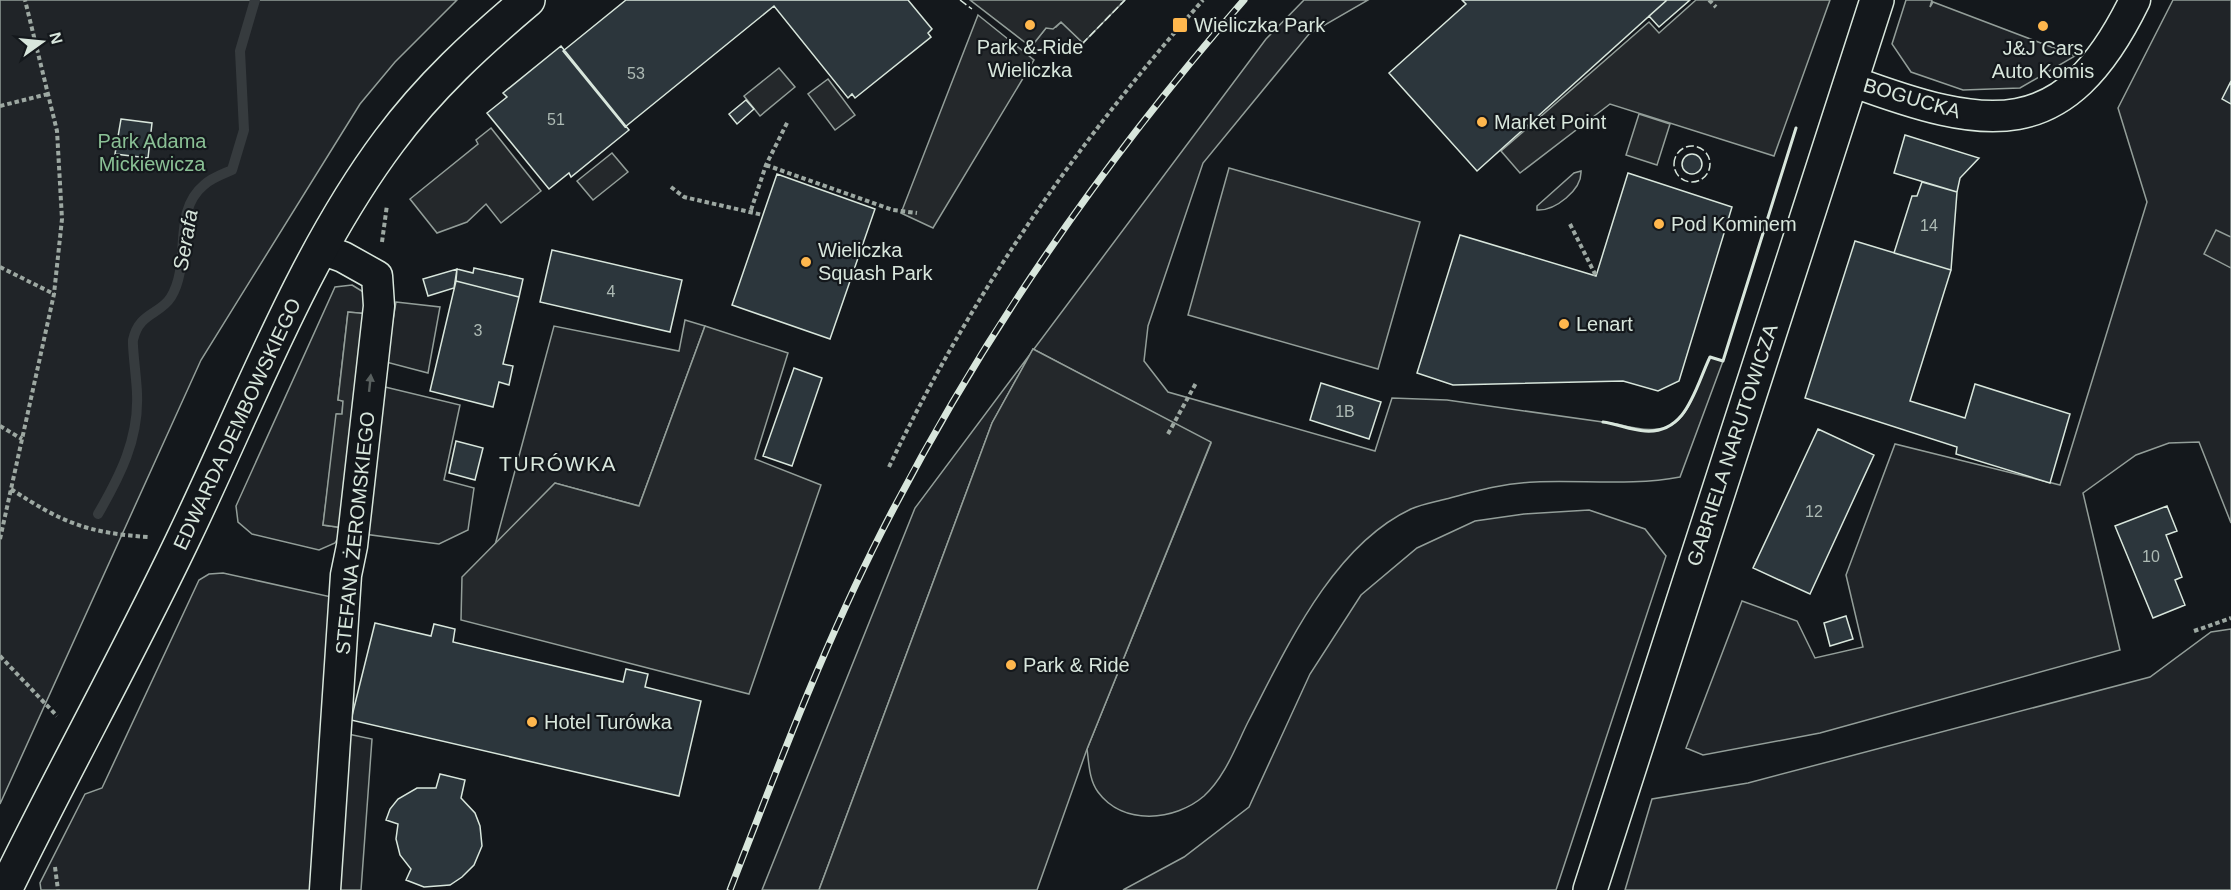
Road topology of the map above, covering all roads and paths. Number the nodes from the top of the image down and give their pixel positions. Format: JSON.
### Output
{"nodes":[{"id":1,"x":25,"y":0,"type":"edge"},
{"id":2,"x":528,"y":0,"type":"edge"},
{"id":3,"x":1203,"y":0,"type":"edge"},
{"id":4,"x":1709,"y":0,"type":"edge"},
{"id":5,"x":1877,"y":0,"type":"edge"},
{"id":6,"x":2135,"y":0,"type":"edge"},
{"id":7,"x":1716,"y":8,"type":"dead end"},
{"id":8,"x":1851,"y":81,"type":"junction"},
{"id":9,"x":48,"y":94,"type":"junction"},
{"id":10,"x":0,"y":106,"type":"edge"},
{"id":11,"x":788,"y":121,"type":"dead end"},
{"id":12,"x":766,"y":165,"type":"junction"},
{"id":13,"x":671,"y":187,"type":"dead end"},
{"id":14,"x":388,"y":197,"type":"dead end"},
{"id":15,"x":751,"y":210,"type":"junction"},
{"id":16,"x":918,"y":213,"type":"dead end"},
{"id":17,"x":764,"y":214,"type":"dead end"},
{"id":18,"x":1570,"y":225,"type":"dead end"},
{"id":19,"x":321,"y":249,"type":"junction"},
{"id":20,"x":0,"y":267,"type":"edge"},
{"id":21,"x":377,"y":276,"type":"junction"},
{"id":22,"x":1596,"y":276,"type":"dead end"},
{"id":23,"x":54,"y":294,"type":"junction"},
{"id":24,"x":1196,"y":383,"type":"dead end"},
{"id":25,"x":0,"y":426,"type":"edge"},
{"id":26,"x":1168,"y":434,"type":"dead end"},
{"id":27,"x":22,"y":439,"type":"junction"},
{"id":28,"x":889,"y":467,"type":"dead end"},
{"id":29,"x":11,"y":489,"type":"junction"},
{"id":30,"x":155,"y":538,"type":"dead end"},
{"id":31,"x":0,"y":539,"type":"edge"},
{"id":32,"x":2231,"y":618,"type":"edge"},
{"id":33,"x":2194,"y":631,"type":"dead end"},
{"id":34,"x":0,"y":656,"type":"edge"},
{"id":35,"x":60,"y":719,"type":"dead end"},
{"id":36,"x":5,"y":890,"type":"edge"},
{"id":37,"x":325,"y":890,"type":"edge"},
{"id":38,"x":1590,"y":890,"type":"edge"}],
"edges":[{"from":1,"to":9,"type":"path"},
{"from":2,"to":19,"type":"street","name":"EDWARDA DEMBOWSKIEGO"},
{"from":3,"to":28,"type":"path"},
{"from":4,"to":7,"type":"path"},
{"from":5,"to":8,"type":"street","name":"GABRIELA NARUTOWICZA"},
{"from":6,"to":8,"type":"street","name":"BOGUCKA"},
{"from":8,"to":38,"type":"street","name":"GABRIELA NARUTOWICZA"},
{"from":9,"to":10,"type":"path"},
{"from":9,"to":23,"type":"path"},
{"from":11,"to":12,"type":"path"},
{"from":12,"to":15,"type":"path"},
{"from":12,"to":16,"type":"path"},
{"from":13,"to":15,"type":"path"},
{"from":14,"to":21,"type":"path"},
{"from":15,"to":17,"type":"path"},
{"from":18,"to":22,"type":"path"},
{"from":19,"to":21,"type":"street"},
{"from":19,"to":36,"type":"street","name":"EDWARDA DEMBOWSKIEGO"},
{"from":20,"to":23,"type":"path"},
{"from":37,"to":21,"type":"street","name":"STEFANA ŻEROMSKIEGO","one_way":true},
{"from":23,"to":27,"type":"path"},
{"from":24,"to":26,"type":"path"},
{"from":25,"to":27,"type":"path"},
{"from":27,"to":29,"type":"path"},
{"from":29,"to":30,"type":"path"},
{"from":29,"to":31,"type":"path"},
{"from":32,"to":33,"type":"path"},
{"from":34,"to":35,"type":"path"}]}
